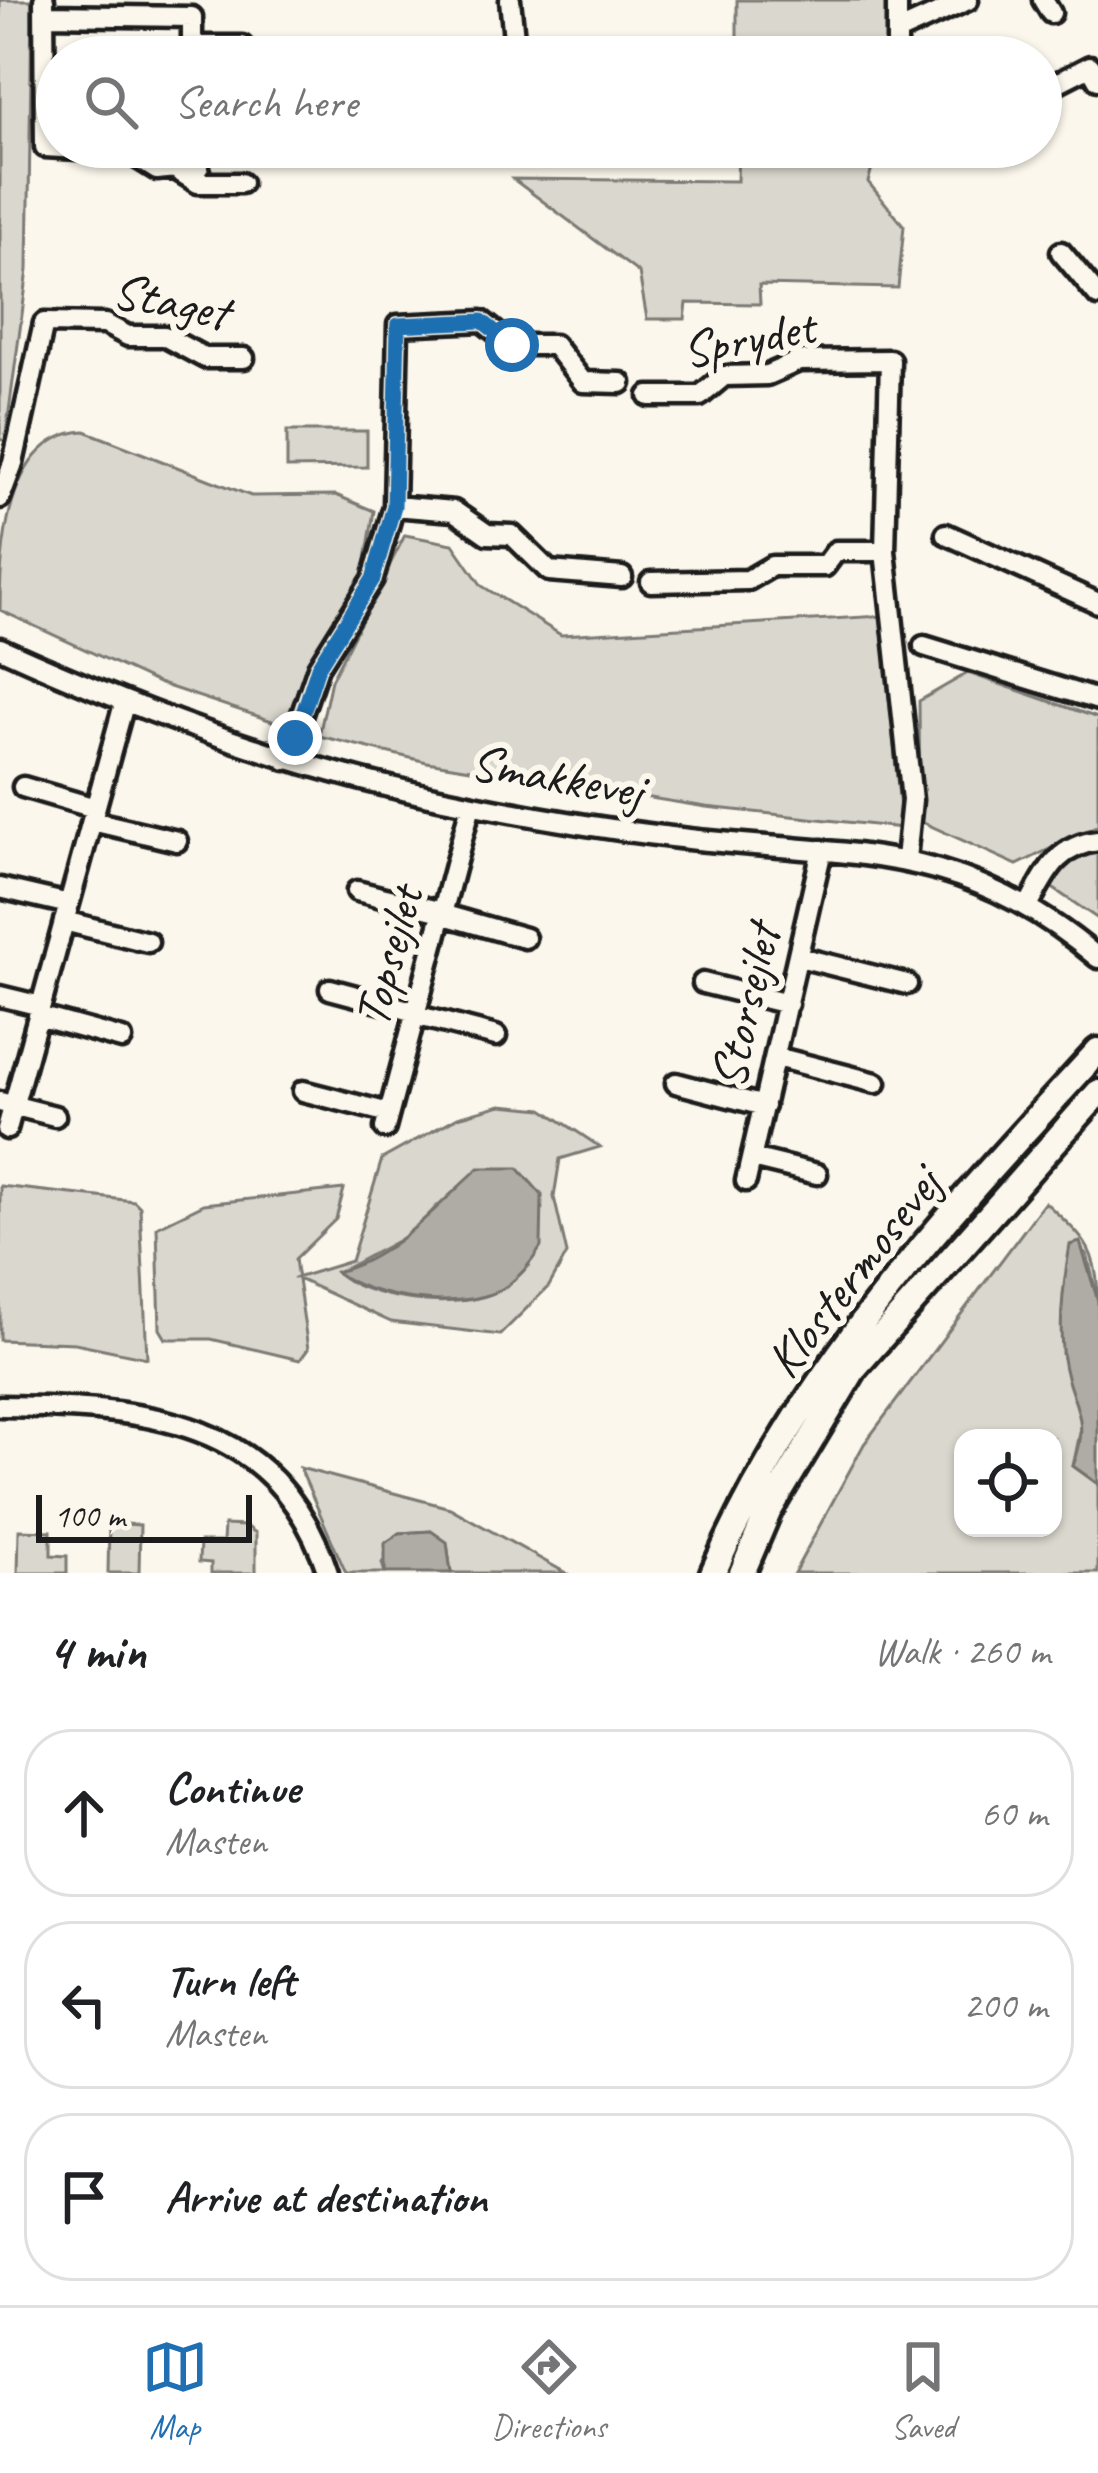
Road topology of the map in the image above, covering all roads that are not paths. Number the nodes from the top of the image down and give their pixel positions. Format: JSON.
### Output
{"nodes":[{"id":1,"x":510,"y":0,"type":"edge"},
{"id":2,"x":897,"y":0,"type":"edge"},
{"id":3,"x":968,"y":0,"type":"edge"},
{"id":4,"x":44,"y":8,"type":"edge"},
{"id":5,"x":195,"y":9,"type":"edge"},
{"id":6,"x":897,"y":32,"type":"junction"},
{"id":7,"x":513,"y":36,"type":"edge"},
{"id":8,"x":897,"y":36,"type":"edge"},
{"id":9,"x":1062,"y":80,"type":"edge"},
{"id":10,"x":1098,"y":80,"type":"edge"},
{"id":11,"x":174,"y":168,"type":"edge"},
{"id":12,"x":198,"y":168,"type":"edge"},
{"id":13,"x":190,"y":176,"type":"junction"},
{"id":14,"x":241,"y":183,"type":"dead end"},
{"id":15,"x":1060,"y":252,"type":"dead end"},
{"id":16,"x":1098,"y":296,"type":"edge"},
{"id":17,"x":244,"y":358,"type":"dead end"},
{"id":18,"x":621,"y":383,"type":"dead end"},
{"id":19,"x":649,"y":396,"type":"dead end"},
{"id":20,"x":0,"y":498,"type":"edge"},
{"id":21,"x":394,"y":506,"type":"junction"},
{"id":22,"x":946,"y":534,"type":"dead end"},
{"id":23,"x":885,"y":550,"type":"junction"},
{"id":24,"x":622,"y":578,"type":"dead end"},
{"id":25,"x":652,"y":582,"type":"dead end"},
{"id":26,"x":1098,"y":603,"type":"edge"},
{"id":27,"x":924,"y":646,"type":"dead end"},
{"id":28,"x":0,"y":648,"type":"edge"},
{"id":29,"x":1098,"y":700,"type":"edge"},
{"id":30,"x":124,"y":704,"type":"junction"},
{"id":31,"x":286,"y":760,"type":"junction"},
{"id":32,"x":23,"y":787,"type":"dead end"},
{"id":33,"x":471,"y":805,"type":"junction"},
{"id":34,"x":94,"y":814,"type":"junction"},
{"id":35,"x":177,"y":841,"type":"dead end"},
{"id":36,"x":1098,"y":841,"type":"edge"},
{"id":37,"x":822,"y":850,"type":"junction"},
{"id":38,"x":906,"y":859,"type":"junction"},
{"id":39,"x":0,"y":888,"type":"edge"},
{"id":40,"x":357,"y":891,"type":"dead end"},
{"id":41,"x":1029,"y":904,"type":"junction"},
{"id":42,"x":67,"y":913,"type":"junction"},
{"id":43,"x":442,"y":913,"type":"junction"},
{"id":44,"x":525,"y":938,"type":"dead end"},
{"id":45,"x":148,"y":942,"type":"dead end"},
{"id":46,"x":799,"y":957,"type":"junction"},
{"id":47,"x":1098,"y":958,"type":"edge"},
{"id":48,"x":704,"y":982,"type":"dead end"},
{"id":49,"x":907,"y":984,"type":"dead end"},
{"id":50,"x":330,"y":988,"type":"dead end"},
{"id":51,"x":0,"y":996,"type":"edge"},
{"id":52,"x":788,"y":1004,"type":"junction"},
{"id":53,"x":40,"y":1011,"type":"junction"},
{"id":54,"x":415,"y":1014,"type":"junction"},
{"id":55,"x":496,"y":1036,"type":"dead end"},
{"id":56,"x":122,"y":1039,"type":"dead end"},
{"id":57,"x":1098,"y":1052,"type":"edge"},
{"id":58,"x":776,"y":1057,"type":"junction"},
{"id":59,"x":676,"y":1083,"type":"dead end"},
{"id":60,"x":876,"y":1083,"type":"dead end"},
{"id":61,"x":303,"y":1091,"type":"dead end"},
{"id":62,"x":1098,"y":1093,"type":"edge"},
{"id":63,"x":7,"y":1104,"type":"edge"},
{"id":64,"x":764,"y":1106,"type":"junction"},
{"id":65,"x":55,"y":1116,"type":"dead end"},
{"id":66,"x":8,"y":1129,"type":"dead end"},
{"id":67,"x":752,"y":1158,"type":"junction"},
{"id":68,"x":817,"y":1174,"type":"dead end"},
{"id":69,"x":746,"y":1181,"type":"dead end"},
{"id":70,"x":0,"y":1406,"type":"edge"},
{"id":71,"x":328,"y":1573,"type":"edge"},
{"id":72,"x":712,"y":1573,"type":"edge"},
{"id":73,"x":742,"y":1573,"type":"edge"}],
"edges":[{"from":1,"to":7,"type":"street"},
{"from":2,"to":6,"type":"street"},
{"from":3,"to":6,"type":"street"},
{"from":4,"to":5,"type":"street"},
{"from":6,"to":8,"type":"street"},
{"from":9,"to":10,"type":"street"},
{"from":11,"to":13,"type":"street"},
{"from":12,"to":13,"type":"street"},
{"from":13,"to":14,"type":"street"},
{"from":15,"to":16,"type":"street"},
{"from":17,"to":20,"type":"street","name":"Staget"},
{"from":18,"to":21,"type":"street"},
{"from":19,"to":23,"type":"street","name":"Sprydet"},
{"from":21,"to":24,"type":"street"},
{"from":21,"to":31,"type":"street"},
{"from":22,"to":26,"type":"street"},
{"from":23,"to":25,"type":"street"},
{"from":23,"to":38,"type":"street","name":"Sprydet"},
{"from":27,"to":29,"type":"street"},
{"from":28,"to":30,"type":"street","name":"Smakkevej"},
{"from":30,"to":31,"type":"street","name":"Smakkevej"},
{"from":30,"to":34,"type":"street"},
{"from":31,"to":33,"type":"street","name":"Smakkevej"},
{"from":32,"to":34,"type":"street"},
{"from":33,"to":37,"type":"street","name":"Smakkevej"},
{"from":33,"to":43,"type":"street","name":"Topsejlet"},
{"from":34,"to":35,"type":"street"},
{"from":34,"to":42,"type":"street"},
{"from":36,"to":41,"type":"street"},
{"from":37,"to":38,"type":"street","name":"Smakkevej"},
{"from":37,"to":46,"type":"street","name":"Storsejlet"},
{"from":38,"to":41,"type":"street","name":"Smakkevej"},
{"from":39,"to":42,"type":"street"},
{"from":40,"to":43,"type":"street"},
{"from":41,"to":47,"type":"street","name":"Smakkevej"},
{"from":42,"to":45,"type":"street"},
{"from":42,"to":53,"type":"street"},
{"from":43,"to":44,"type":"street"},
{"from":43,"to":54,"type":"street","name":"Topsejlet"},
{"from":46,"to":49,"type":"street"},
{"from":46,"to":52,"type":"street","name":"Storsejlet"},
{"from":48,"to":52,"type":"street"},
{"from":50,"to":54,"type":"street"},
{"from":51,"to":53,"type":"street"},
{"from":52,"to":58,"type":"street","name":"Storsejlet"},
{"from":53,"to":56,"type":"street"},
{"from":53,"to":63,"type":"street"},
{"from":54,"to":55,"type":"street"},
{"from":54,"to":61,"type":"street","name":"Topsejlet"},
{"from":57,"to":72,"type":"main road","name":"Klostermosevej"},
{"from":58,"to":60,"type":"street"},
{"from":58,"to":64,"type":"street","name":"Storsejlet"},
{"from":59,"to":64,"type":"street"},
{"from":62,"to":73,"type":"main road","name":"Klostermosevej"},
{"from":63,"to":65,"type":"street"},
{"from":63,"to":66,"type":"street"},
{"from":64,"to":67,"type":"street","name":"Storsejlet"},
{"from":67,"to":68,"type":"street"},
{"from":67,"to":69,"type":"street","name":"Storsejlet"},
{"from":70,"to":71,"type":"street"}]}
